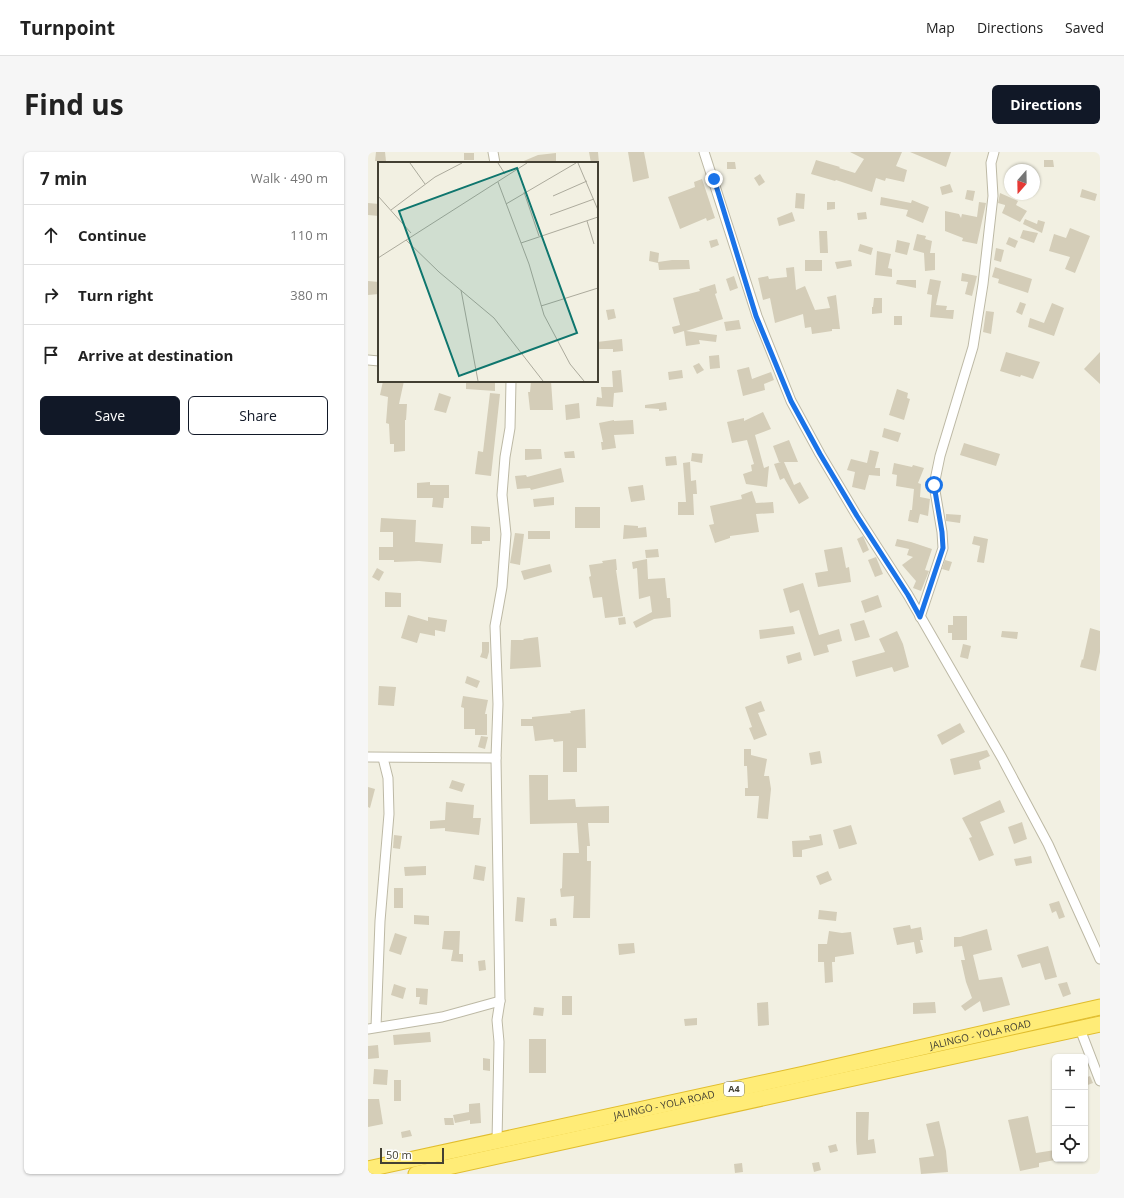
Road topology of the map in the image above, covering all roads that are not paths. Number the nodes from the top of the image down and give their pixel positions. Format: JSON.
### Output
{"nodes":[{"id":1,"x":493,"y":152,"type":"edge"},
{"id":2,"x":704,"y":152,"type":"edge"},
{"id":3,"x":994,"y":152,"type":"edge"},
{"id":4,"x":494,"y":162,"type":"edge"},
{"id":5,"x":368,"y":360,"type":"edge"},
{"id":6,"x":378,"y":361,"type":"edge"},
{"id":7,"x":511,"y":382,"type":"edge"},
{"id":8,"x":920,"y":617,"type":"junction"},
{"id":9,"x":368,"y":757,"type":"edge"},
{"id":10,"x":383,"y":758,"type":"junction"},
{"id":11,"x":496,"y":758,"type":"junction"},
{"id":12,"x":1100,"y":959,"type":"edge"},
{"id":13,"x":500,"y":1001,"type":"junction"},
{"id":14,"x":1100,"y":1007,"type":"edge"},
{"id":15,"x":1100,"y":1024,"type":"edge"},
{"id":16,"x":372,"y":1028,"type":"edge"},
{"id":17,"x":1080,"y":1029,"type":"junction"},
{"id":18,"x":1100,"y":1081,"type":"edge"},
{"id":19,"x":497,"y":1141,"type":"junction"},
{"id":20,"x":368,"y":1169,"type":"edge"},
{"id":21,"x":445,"y":1171,"type":"edge"},
{"id":22,"x":416,"y":1174,"type":"edge"}],
"edges":[{"from":1,"to":4,"type":"street"},
{"from":2,"to":8,"type":"street"},
{"from":3,"to":8,"type":"street"},
{"from":5,"to":6,"type":"street"},
{"from":7,"to":11,"type":"street"},
{"from":8,"to":12,"type":"street"},
{"from":9,"to":10,"type":"street"},
{"from":10,"to":11,"type":"street"},
{"from":10,"to":16,"type":"street"},
{"from":11,"to":13,"type":"street"},
{"from":13,"to":16,"type":"street"},
{"from":13,"to":19,"type":"street"},
{"from":14,"to":19,"type":"highway","name":"JALINGO - YOLA ROAD","number":"A4"},
{"from":15,"to":17,"type":"highway","number":"A4"},
{"from":17,"to":18,"type":"street"},
{"from":17,"to":21,"type":"highway","number":"A4"},
{"from":19,"to":20,"type":"highway","name":"JALINGO - YOLA ROAD","number":"A4"},
{"from":21,"to":22,"type":"highway","number":"A4"}]}
